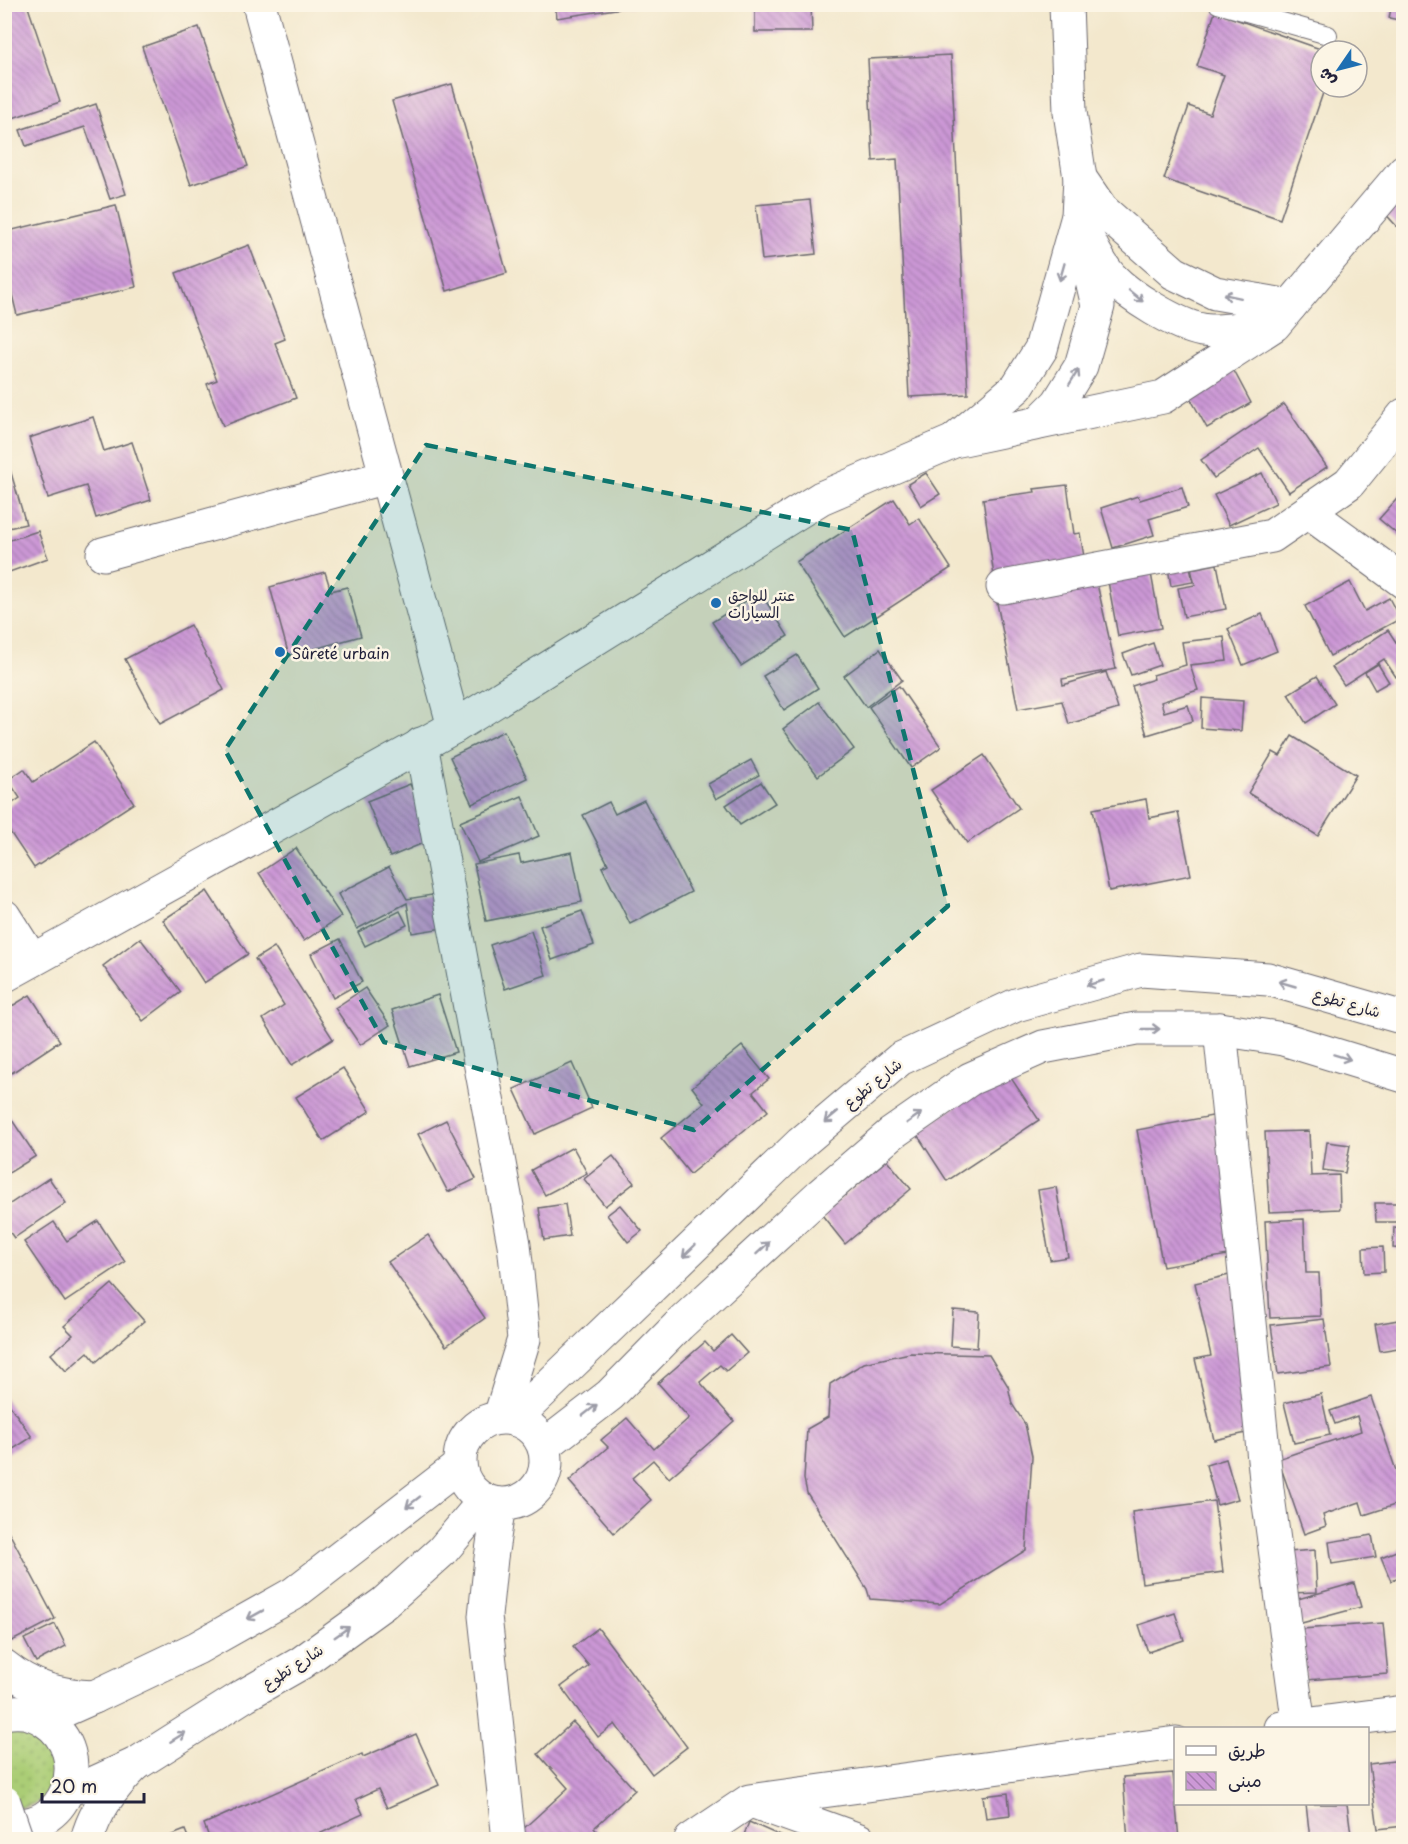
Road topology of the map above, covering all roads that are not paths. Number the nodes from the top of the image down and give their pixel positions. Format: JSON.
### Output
{"nodes":[{"id":1,"x":259,"y":4,"type":"edge"},
{"id":2,"x":1066,"y":4,"type":"edge"},
{"id":3,"x":1218,"y":4,"type":"edge"},
{"id":4,"x":1328,"y":35,"type":"dead end"},
{"id":5,"x":1404,"y":171,"type":"edge"},
{"id":6,"x":1080,"y":178,"type":"junction"},
{"id":7,"x":1078,"y":216,"type":"junction"},
{"id":8,"x":1282,"y":315,"type":"junction"},
{"id":9,"x":1404,"y":414,"type":"edge"},
{"id":10,"x":1038,"y":423,"type":"junction"},
{"id":11,"x":954,"y":441,"type":"junction"},
{"id":12,"x":386,"y":477,"type":"junction"},
{"id":13,"x":1308,"y":512,"type":"junction"},
{"id":14,"x":103,"y":554,"type":"dead end"},
{"id":15,"x":1404,"y":582,"type":"edge"},
{"id":16,"x":1003,"y":587,"type":"dead end"},
{"id":17,"x":454,"y":726,"type":"junction"},
{"id":18,"x":421,"y":744,"type":"junction"},
{"id":19,"x":4,"y":916,"type":"edge"},
{"id":20,"x":18,"y":968,"type":"edge"},
{"id":21,"x":1404,"y":1018,"type":"edge"},
{"id":22,"x":1220,"y":1029,"type":"junction"},
{"id":23,"x":1404,"y":1076,"type":"edge"},
{"id":24,"x":507,"y":1418,"type":"junction"},
{"id":25,"x":544,"y":1446,"type":"junction"},
{"id":26,"x":459,"y":1466,"type":"junction"},
{"id":27,"x":492,"y":1502,"type":"junction"},
{"id":28,"x":4,"y":1666,"type":"edge"},
{"id":29,"x":94,"y":1697,"type":"junction"},
{"id":30,"x":15,"y":1706,"type":"edge"},
{"id":31,"x":1404,"y":1712,"type":"edge"},
{"id":32,"x":1290,"y":1727,"type":"edge"},
{"id":33,"x":1174,"y":1743,"type":"edge"},
{"id":34,"x":136,"y":1764,"type":"junction"},
{"id":35,"x":68,"y":1790,"type":"junction"},
{"id":36,"x":749,"y":1801,"type":"junction"},
{"id":37,"x":4,"y":1802,"type":"edge"},
{"id":38,"x":4,"y":1823,"type":"edge"},
{"id":39,"x":17,"y":1839,"type":"edge"},
{"id":40,"x":77,"y":1839,"type":"edge"},
{"id":41,"x":87,"y":1839,"type":"edge"},
{"id":42,"x":509,"y":1839,"type":"edge"},
{"id":43,"x":691,"y":1839,"type":"edge"},
{"id":44,"x":859,"y":1839,"type":"edge"}],
"edges":[{"from":1,"to":12,"type":"main road"},
{"from":2,"to":6,"type":"main road"},
{"from":3,"to":4,"type":"lane"},
{"from":5,"to":8,"type":"main road"},
{"from":6,"to":7,"type":"main road"},
{"from":8,"to":6,"type":"main road","one_way":true},
{"from":7,"to":8,"type":"main road","one_way":true},
{"from":10,"to":7,"type":"main road","one_way":true},
{"from":7,"to":11,"type":"main road","one_way":true},
{"from":8,"to":10,"type":"main road"},
{"from":9,"to":13,"type":"main road"},
{"from":10,"to":11,"type":"main road"},
{"from":11,"to":17,"type":"main road"},
{"from":12,"to":14,"type":"main road"},
{"from":12,"to":17,"type":"main road"},
{"from":13,"to":15,"type":"main road"},
{"from":13,"to":16,"type":"main road"},
{"from":17,"to":18,"type":"main road"},
{"from":18,"to":20,"type":"main road"},
{"from":18,"to":24,"type":"main road"},
{"from":19,"to":20,"type":"main road"},
{"from":21,"to":24,"type":"main road","name":"شارع تطوع","one_way":true},
{"from":22,"to":23,"type":"main road","one_way":true},
{"from":25,"to":22,"type":"main road","one_way":true},
{"from":22,"to":32,"type":"main road"},
{"from":24,"to":25,"type":"main road"},
{"from":24,"to":26,"type":"main road"},
{"from":25,"to":27,"type":"main road"},
{"from":26,"to":27,"type":"main road"},
{"from":26,"to":29,"type":"main road","one_way":true},
{"from":34,"to":27,"type":"main road","name":"شارع تطوع","one_way":true},
{"from":27,"to":42,"type":"main road"},
{"from":28,"to":29,"type":"main road"},
{"from":29,"to":30,"type":"main road"},
{"from":30,"to":35,"type":"main road"},
{"from":31,"to":32,"type":"main road"},
{"from":33,"to":36,"type":"main road"},
{"from":34,"to":35,"type":"main road","name":"شارع تطوع"},
{"from":34,"to":41,"type":"main road"},
{"from":35,"to":38,"type":"main road"},
{"from":35,"to":40,"type":"main road"},
{"from":36,"to":43,"type":"main road"},
{"from":36,"to":44,"type":"main road"},
{"from":37,"to":39,"type":"main road","bridge":true}]}
